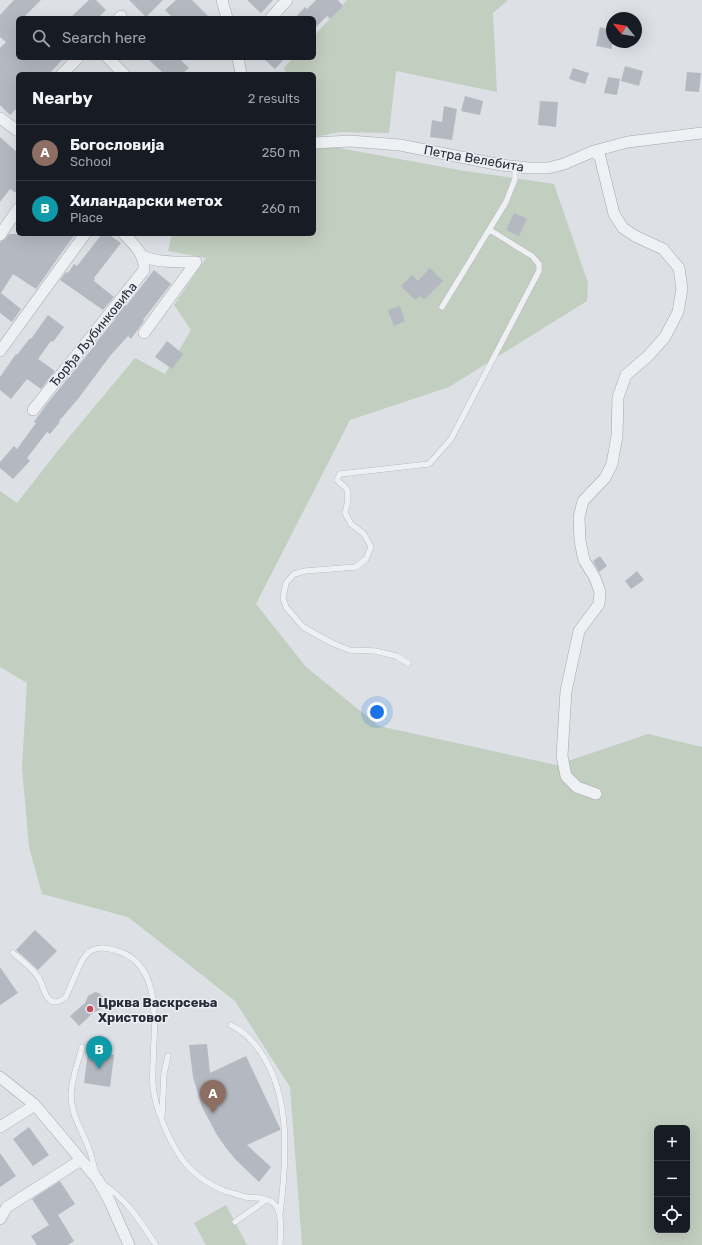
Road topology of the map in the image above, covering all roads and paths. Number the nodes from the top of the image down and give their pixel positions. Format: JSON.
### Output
{"nodes":[{"id":1,"x":222,"y":0,"type":"edge"},
{"id":2,"x":287,"y":0,"type":"edge"},
{"id":3,"x":226,"y":16,"type":"edge"},
{"id":4,"x":273,"y":16,"type":"edge"},
{"id":5,"x":76,"y":60,"type":"edge"},
{"id":6,"x":110,"y":60,"type":"edge"},
{"id":7,"x":238,"y":60,"type":"edge"},
{"id":8,"x":64,"y":72,"type":"edge"},
{"id":9,"x":122,"y":72,"type":"edge"},
{"id":10,"x":241,"y":72,"type":"edge"},
{"id":11,"x":0,"y":118,"type":"edge"},
{"id":12,"x":15,"y":125,"type":"edge"},
{"id":13,"x":702,"y":133,"type":"edge"},
{"id":14,"x":316,"y":143,"type":"edge"},
{"id":15,"x":594,"y":151,"type":"junction"},
{"id":16,"x":515,"y":166,"type":"junction"},
{"id":17,"x":16,"y":212,"type":"edge"},
{"id":18,"x":490,"y":230,"type":"junction"},
{"id":19,"x":0,"y":235,"type":"edge"},
{"id":20,"x":84,"y":236,"type":"edge"},
{"id":21,"x":126,"y":236,"type":"edge"},
{"id":22,"x":142,"y":256,"type":"junction"},
{"id":23,"x":442,"y":307,"type":"dead end"},
{"id":24,"x":144,"y":333,"type":"dead end"},
{"id":25,"x":0,"y":351,"type":"edge"},
{"id":26,"x":33,"y":410,"type":"dead end"},
{"id":27,"x":408,"y":663,"type":"dead end"},
{"id":28,"x":596,"y":794,"type":"dead end"},
{"id":29,"x":13,"y":953,"type":"dead end"},
{"id":30,"x":231,"y":1024,"type":"dead end"},
{"id":31,"x":82,"y":1047,"type":"dead end"},
{"id":32,"x":168,"y":1056,"type":"dead end"},
{"id":33,"x":0,"y":1077,"type":"edge"},
{"id":34,"x":35,"y":1104,"type":"junction"},
{"id":35,"x":161,"y":1118,"type":"junction"},
{"id":36,"x":0,"y":1127,"type":"edge"},
{"id":37,"x":81,"y":1160,"type":"junction"},
{"id":38,"x":98,"y":1180,"type":"junction"},
{"id":39,"x":266,"y":1200,"type":"junction"},
{"id":40,"x":280,"y":1214,"type":"junction"},
{"id":41,"x":0,"y":1219,"type":"edge"},
{"id":42,"x":235,"y":1222,"type":"dead end"},
{"id":43,"x":129,"y":1245,"type":"edge"},
{"id":44,"x":156,"y":1245,"type":"edge"},
{"id":45,"x":280,"y":1245,"type":"edge"}],
"edges":[{"from":1,"to":3,"type":"street"},
{"from":2,"to":4,"type":"street"},
{"from":5,"to":8,"type":"street"},
{"from":6,"to":9,"type":"street"},
{"from":7,"to":10,"type":"street"},
{"from":11,"to":12,"type":"street"},
{"from":13,"to":15,"type":"street","name":"Петра Велебита"},
{"from":14,"to":16,"type":"street","name":"Петра Велебита"},
{"from":15,"to":16,"type":"street","name":"Петра Велебита"},
{"from":15,"to":28,"type":"street"},
{"from":16,"to":18,"type":"lane"},
{"from":17,"to":19,"type":"street"},
{"from":18,"to":23,"type":"lane"},
{"from":18,"to":27,"type":"lane"},
{"from":20,"to":25,"type":"street"},
{"from":21,"to":22,"type":"street"},
{"from":22,"to":24,"type":"street"},
{"from":22,"to":26,"type":"street","name":"Ђорђа Љубинковића"},
{"from":29,"to":35,"type":"lane"},
{"from":30,"to":40,"type":"lane"},
{"from":31,"to":38,"type":"lane"},
{"from":32,"to":35,"type":"lane"},
{"from":33,"to":34,"type":"street"},
{"from":34,"to":36,"type":"street"},
{"from":34,"to":37,"type":"street"},
{"from":35,"to":39,"type":"lane"},
{"from":37,"to":38,"type":"street"},
{"from":37,"to":41,"type":"street"},
{"from":38,"to":43,"type":"street"},
{"from":38,"to":44,"type":"lane"},
{"from":39,"to":40,"type":"lane"},
{"from":39,"to":42,"type":"lane"},
{"from":40,"to":45,"type":"lane"}]}
